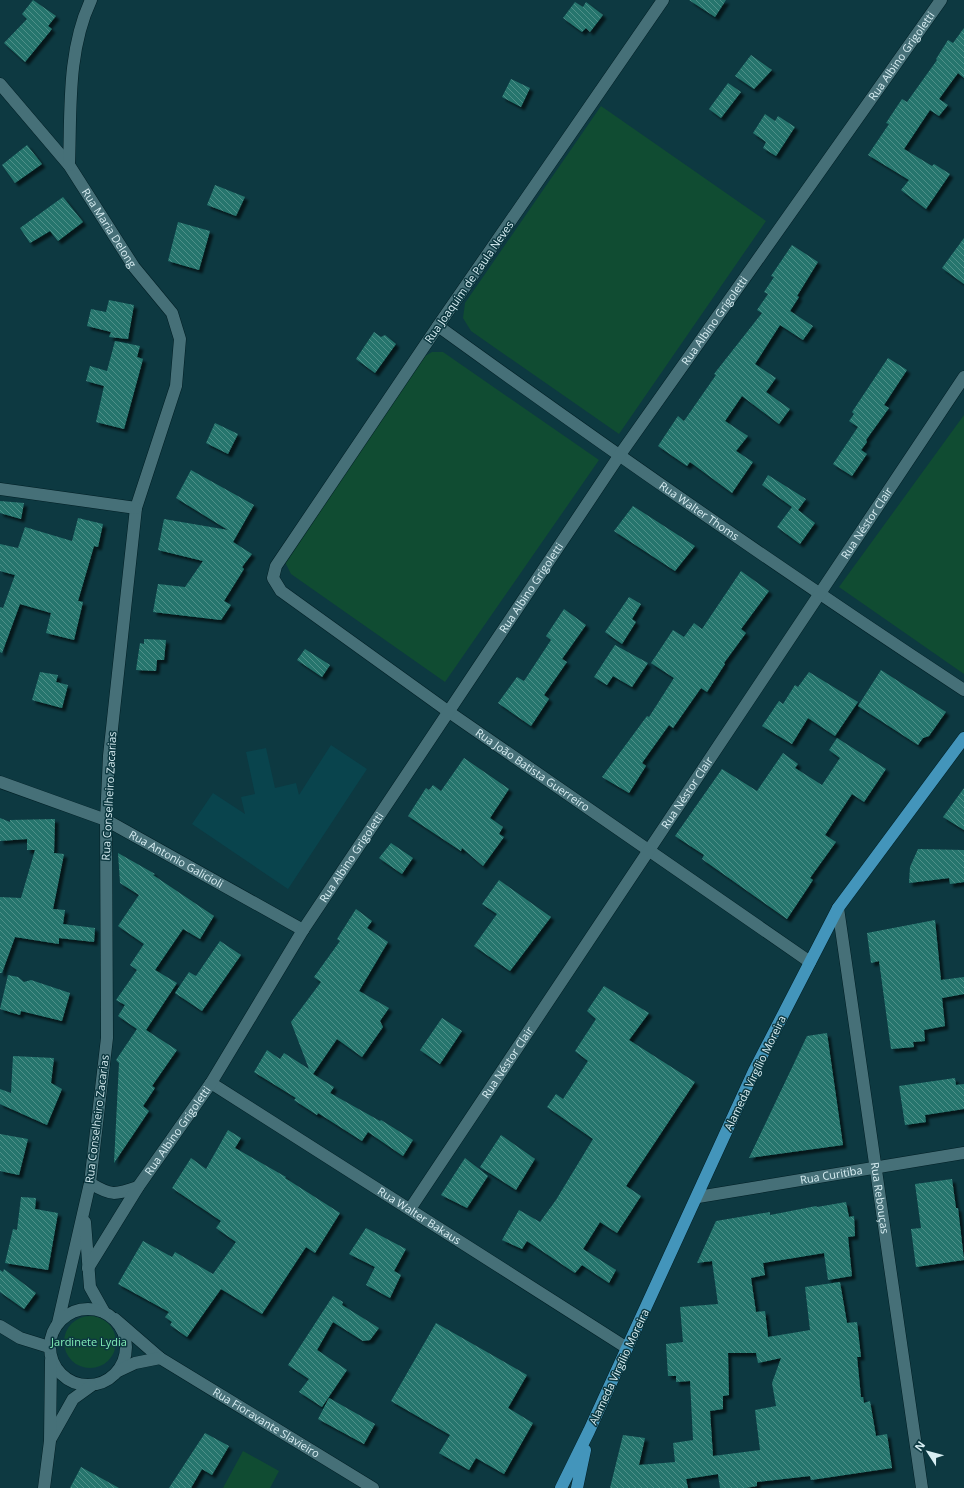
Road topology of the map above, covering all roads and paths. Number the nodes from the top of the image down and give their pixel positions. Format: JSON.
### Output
{"nodes":[{"id":1,"x":90,"y":0,"type":"edge"},
{"id":2,"x":663,"y":0,"type":"edge"},
{"id":3,"x":941,"y":0,"type":"edge"},
{"id":4,"x":0,"y":84,"type":"edge"},
{"id":5,"x":69,"y":166,"type":"junction"},
{"id":6,"x":438,"y":326,"type":"junction"},
{"id":7,"x":964,"y":377,"type":"edge"},
{"id":8,"x":176,"y":386,"type":"joint"},
{"id":9,"x":619,"y":456,"type":"junction"},
{"id":10,"x":0,"y":489,"type":"edge"},
{"id":11,"x":136,"y":508,"type":"junction"},
{"id":12,"x":276,"y":566,"type":"joint"},
{"id":13,"x":819,"y":595,"type":"junction"},
{"id":14,"x":964,"y":690,"type":"edge"},
{"id":15,"x":449,"y":712,"type":"junction"},
{"id":16,"x":964,"y":738,"type":"edge"},
{"id":17,"x":0,"y":782,"type":"edge"},
{"id":18,"x":106,"y":820,"type":"junction"},
{"id":19,"x":649,"y":850,"type":"junction"},
{"id":20,"x":838,"y":908,"type":"junction"},
{"id":21,"x":303,"y":930,"type":"junction"},
{"id":22,"x":810,"y":962,"type":"junction"},
{"id":23,"x":211,"y":1083,"type":"junction"},
{"id":24,"x":964,"y":1152,"type":"edge"},
{"id":25,"x":875,"y":1166,"type":"junction"},
{"id":26,"x":90,"y":1183,"type":"junction"},
{"id":27,"x":138,"y":1187,"type":"junction"},
{"id":28,"x":698,"y":1196,"type":"junction"},
{"id":29,"x":410,"y":1209,"type":"junction"},
{"id":30,"x":84,"y":1211,"type":"junction"},
{"id":31,"x":88,"y":1268,"type":"junction"},
{"id":32,"x":104,"y":1312,"type":"junction"},
{"id":33,"x":115,"y":1319,"type":"junction"},
{"id":34,"x":58,"y":1323,"type":"junction"},
{"id":35,"x":0,"y":1326,"type":"edge"},
{"id":36,"x":49,"y":1346,"type":"junction"},
{"id":37,"x":627,"y":1348,"type":"junction"},
{"id":38,"x":160,"y":1358,"type":"junction"},
{"id":39,"x":51,"y":1359,"type":"junction"},
{"id":40,"x":118,"y":1371,"type":"junction"},
{"id":41,"x":90,"y":1386,"type":"junction"},
{"id":42,"x":589,"y":1432,"type":"junction"},
{"id":43,"x":50,"y":1440,"type":"junction"},
{"id":44,"x":578,"y":1487,"type":"edge"},
{"id":45,"x":44,"y":1488,"type":"edge"},
{"id":46,"x":372,"y":1488,"type":"edge"},
{"id":47,"x":562,"y":1488,"type":"edge"},
{"id":48,"x":922,"y":1488,"type":"edge"}],
"edges":[{"from":1,"to":5,"type":"street"},
{"from":2,"to":6,"type":"street","name":"Rua Joaquim de Paula Neves"},
{"from":3,"to":9,"type":"street","name":"Rua Albino Grigoletti"},
{"from":4,"to":5,"type":"street","name":"Rua Maria Delong"},
{"from":5,"to":8,"type":"street","name":"Rua Maria Delong"},
{"from":6,"to":9,"type":"street","name":"Rua Walter Thoms"},
{"from":6,"to":12,"type":"street","name":"Rua Joaquim de Paula Neves"},
{"from":7,"to":13,"type":"street","name":"Rua Néstor Clair"},
{"from":8,"to":11,"type":"street","name":"Rua Conselheiro Zacarias"},
{"from":9,"to":13,"type":"street","name":"Rua Walter Thoms"},
{"from":9,"to":15,"type":"street","name":"Rua Albino Grigoletti"},
{"from":10,"to":11,"type":"street"},
{"from":11,"to":18,"type":"street","name":"Rua Conselheiro Zacarias"},
{"from":12,"to":15,"type":"street","name":"Rua João Batista Guerreiro"},
{"from":13,"to":14,"type":"street","name":"Rua Walter Thoms"},
{"from":13,"to":19,"type":"street","name":"Rua Néstor Clair"},
{"from":15,"to":19,"type":"street","name":"Rua João Batista Guerreiro"},
{"from":15,"to":21,"type":"street","name":"Rua Albino Grigoletti"},
{"from":16,"to":20,"type":"main road","name":"Alameda Virgílio Moreira"},
{"from":17,"to":18,"type":"street","name":"Rua Antonio Galicioli"},
{"from":18,"to":21,"type":"street","name":"Rua Antonio Galicioli"},
{"from":18,"to":26,"type":"street","name":"Rua Conselheiro Zacarias"},
{"from":19,"to":22,"type":"street","name":"Rua João Batista Guerreiro"},
{"from":19,"to":29,"type":"street","name":"Rua Néstor Clair"},
{"from":20,"to":22,"type":"main road","name":"Alameda Virgílio Moreira"},
{"from":20,"to":25,"type":"street","name":"Rua Rebouças"},
{"from":21,"to":23,"type":"street","name":"Rua Albino Grigoletti"},
{"from":22,"to":28,"type":"main road","name":"Alameda Virgílio Moreira"},
{"from":23,"to":27,"type":"street","name":"Rua Albino Grigoletti"},
{"from":23,"to":29,"type":"street","name":"Rua Walter Bakaus"},
{"from":24,"to":25,"type":"street","name":"Rua Curitiba"},
{"from":25,"to":28,"type":"street","name":"Rua Curitiba"},
{"from":25,"to":48,"type":"street","name":"Rua Rebouças"},
{"from":26,"to":27,"type":"street","name":"Rua Albino Grigoletti"},
{"from":26,"to":30,"type":"street","name":"Rua Conselheiro Zacarias"},
{"from":27,"to":31,"type":"street","name":"Rua Albino Grigoletti"},
{"from":28,"to":37,"type":"main road","name":"Alameda Virgílio Moreira"},
{"from":29,"to":37,"type":"street","name":"Rua Walter Bakaus"},
{"from":30,"to":31,"type":"street","name":"Rua Conselheiro Zacarias"},
{"from":30,"to":34,"type":"street","name":"Rua Conselheiro Zacarias"},
{"from":31,"to":32,"type":"street","name":"Rua Conselheiro Zacarias"},
{"from":32,"to":33,"type":"street"},
{"from":32,"to":34,"type":"street"},
{"from":33,"to":38,"type":"street","name":"Rua Fioravante Slavieiro"},
{"from":33,"to":40,"type":"street"},
{"from":34,"to":36,"type":"street"},
{"from":35,"to":36,"type":"street"},
{"from":36,"to":39,"type":"street"},
{"from":37,"to":42,"type":"main road","name":"Alameda Virgílio Moreira"},
{"from":38,"to":40,"type":"street"},
{"from":38,"to":46,"type":"street","name":"Rua Fioravante Slavieiro"},
{"from":39,"to":41,"type":"street"},
{"from":39,"to":43,"type":"street"},
{"from":40,"to":41,"type":"street"},
{"from":41,"to":43,"type":"street"},
{"from":42,"to":44,"type":"main road","name":"Alameda Virgílio Moreira"},
{"from":42,"to":47,"type":"main road","name":"Alameda Virgílio Moreira"},
{"from":43,"to":45,"type":"street"}]}
